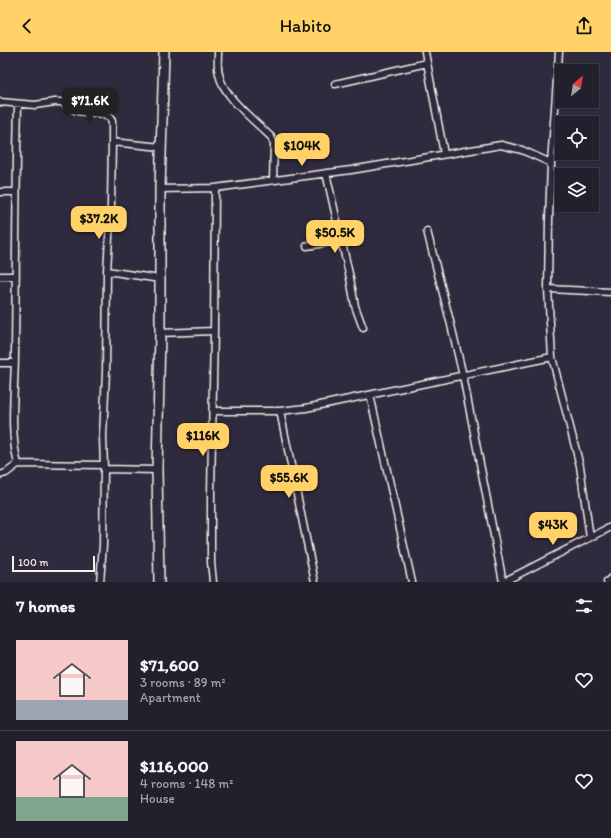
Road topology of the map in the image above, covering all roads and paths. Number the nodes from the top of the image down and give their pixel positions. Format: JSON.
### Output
{"nodes":[{"id":1,"x":164,"y":52,"type":"edge"},
{"id":2,"x":218,"y":52,"type":"edge"},
{"id":3,"x":425,"y":52,"type":"edge"},
{"id":4,"x":559,"y":52,"type":"edge"},
{"id":5,"x":427,"y":63,"type":"junction"},
{"id":6,"x":335,"y":84,"type":"dead end"},
{"id":7,"x":0,"y":102,"type":"edge"},
{"id":8,"x":18,"y":104,"type":"junction"},
{"id":9,"x":112,"y":142,"type":"junction"},
{"id":10,"x":161,"y":147,"type":"junction"},
{"id":11,"x":444,"y":154,"type":"junction"},
{"id":12,"x":551,"y":163,"type":"junction"},
{"id":13,"x":326,"y":173,"type":"junction"},
{"id":14,"x":273,"y":180,"type":"junction"},
{"id":15,"x":215,"y":188,"type":"junction"},
{"id":16,"x":160,"y":189,"type":"junction"},
{"id":17,"x":0,"y":192,"type":"edge"},
{"id":18,"x":16,"y":192,"type":"junction"},
{"id":19,"x":427,"y":232,"type":"dead end"},
{"id":20,"x":341,"y":240,"type":"junction"},
{"id":21,"x":307,"y":246,"type":"dead end"},
{"id":22,"x":107,"y":271,"type":"junction"},
{"id":23,"x":0,"y":276,"type":"edge"},
{"id":24,"x":16,"y":276,"type":"junction"},
{"id":25,"x":160,"y":279,"type":"junction"},
{"id":26,"x":548,"y":289,"type":"junction"},
{"id":27,"x":611,"y":292,"type":"edge"},
{"id":28,"x":363,"y":328,"type":"dead end"},
{"id":29,"x":214,"y":331,"type":"junction"},
{"id":30,"x":160,"y":333,"type":"junction"},
{"id":31,"x":552,"y":357,"type":"junction"},
{"id":32,"x":0,"y":363,"type":"edge"},
{"id":33,"x":15,"y":364,"type":"junction"},
{"id":34,"x":463,"y":376,"type":"junction"},
{"id":35,"x":370,"y":395,"type":"junction"},
{"id":36,"x":214,"y":411,"type":"junction"},
{"id":37,"x":280,"y":412,"type":"junction"},
{"id":38,"x":18,"y":464,"type":"junction"},
{"id":39,"x":104,"y":467,"type":"junction"},
{"id":40,"x":158,"y":470,"type":"junction"},
{"id":41,"x":0,"y":475,"type":"edge"},
{"id":42,"x":611,"y":527,"type":"edge"},
{"id":43,"x":590,"y":538,"type":"junction"},
{"id":44,"x":611,"y":578,"type":"edge"},
{"id":45,"x":100,"y":582,"type":"edge"},
{"id":46,"x":159,"y":582,"type":"edge"},
{"id":47,"x":213,"y":582,"type":"edge"},
{"id":48,"x":315,"y":582,"type":"edge"},
{"id":49,"x":412,"y":582,"type":"edge"},
{"id":50,"x":607,"y":582,"type":"edge"}],
"edges":[{"from":1,"to":10,"type":"street"},
{"from":2,"to":14,"type":"street"},
{"from":3,"to":5,"type":"street"},
{"from":4,"to":12,"type":"street"},
{"from":5,"to":6,"type":"street"},
{"from":5,"to":11,"type":"street"},
{"from":7,"to":8,"type":"street"},
{"from":8,"to":9,"type":"street"},
{"from":8,"to":18,"type":"street"},
{"from":9,"to":10,"type":"street"},
{"from":9,"to":22,"type":"street"},
{"from":10,"to":16,"type":"street"},
{"from":11,"to":12,"type":"street"},
{"from":11,"to":13,"type":"street"},
{"from":12,"to":26,"type":"street"},
{"from":13,"to":14,"type":"street"},
{"from":13,"to":20,"type":"street"},
{"from":14,"to":15,"type":"street"},
{"from":15,"to":16,"type":"street"},
{"from":15,"to":29,"type":"street"},
{"from":16,"to":25,"type":"street"},
{"from":17,"to":18,"type":"street"},
{"from":18,"to":24,"type":"street"},
{"from":19,"to":34,"type":"street"},
{"from":20,"to":21,"type":"street"},
{"from":20,"to":28,"type":"street"},
{"from":22,"to":25,"type":"street"},
{"from":22,"to":39,"type":"street"},
{"from":23,"to":24,"type":"street"},
{"from":24,"to":33,"type":"street"},
{"from":25,"to":30,"type":"street"},
{"from":26,"to":27,"type":"street"},
{"from":26,"to":31,"type":"street"},
{"from":29,"to":30,"type":"street"},
{"from":29,"to":36,"type":"street"},
{"from":30,"to":40,"type":"street"},
{"from":31,"to":34,"type":"street"},
{"from":31,"to":43,"type":"street"},
{"from":32,"to":33,"type":"street"},
{"from":33,"to":38,"type":"street"},
{"from":34,"to":35,"type":"street"},
{"from":34,"to":43,"type":"street"},
{"from":35,"to":37,"type":"street"},
{"from":35,"to":49,"type":"street"},
{"from":36,"to":37,"type":"street"},
{"from":36,"to":47,"type":"street"},
{"from":37,"to":48,"type":"street"},
{"from":38,"to":39,"type":"street"},
{"from":38,"to":41,"type":"street"},
{"from":39,"to":40,"type":"street"},
{"from":39,"to":45,"type":"street"},
{"from":40,"to":46,"type":"street"},
{"from":42,"to":43,"type":"street"},
{"from":44,"to":50,"type":"street"}]}
